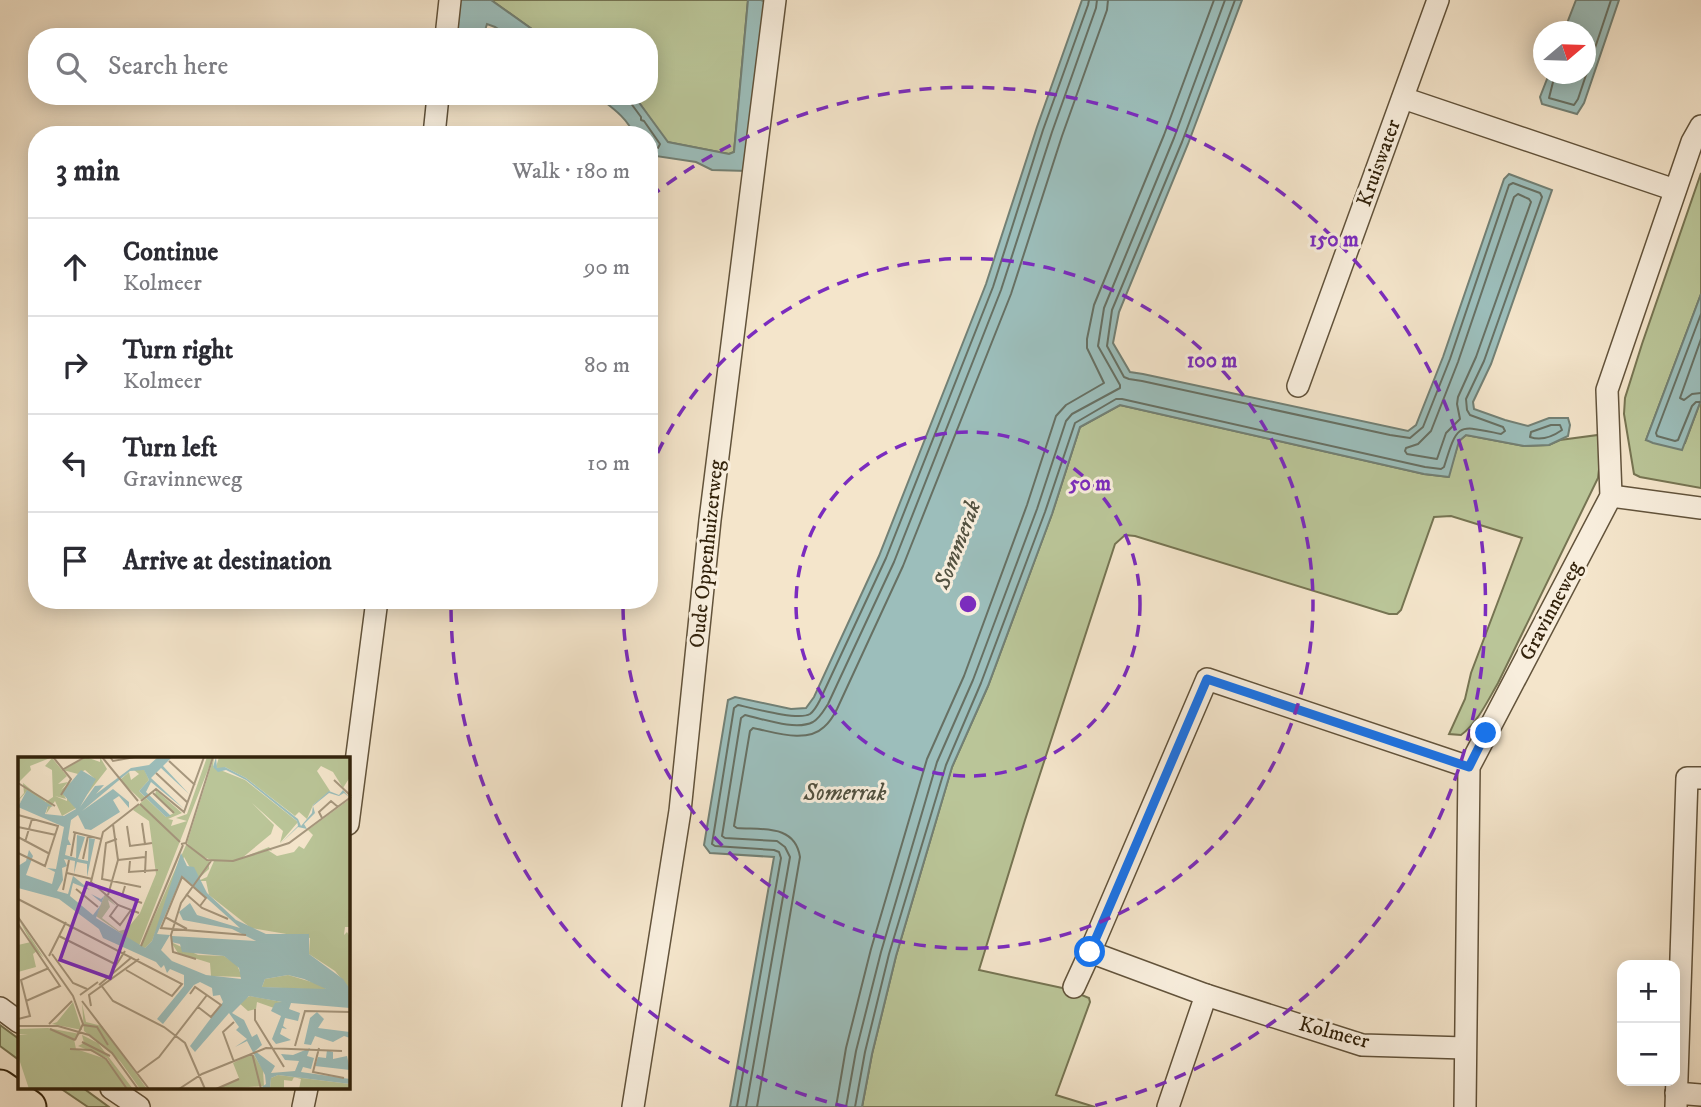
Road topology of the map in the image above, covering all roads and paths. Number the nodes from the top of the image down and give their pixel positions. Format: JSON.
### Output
{"nodes":[{"id":1,"x":450,"y":0,"type":"edge"},
{"id":2,"x":775,"y":0,"type":"edge"},
{"id":3,"x":1438,"y":0,"type":"edge"},
{"id":4,"x":447,"y":28,"type":"edge"},
{"id":5,"x":1403,"y":98,"type":"junction"},
{"id":6,"x":437,"y":105,"type":"edge"},
{"id":7,"x":435,"y":126,"type":"edge"},
{"id":8,"x":1701,"y":126,"type":"edge"},
{"id":9,"x":1675,"y":190,"type":"junction"},
{"id":10,"x":1298,"y":386,"type":"dead end"},
{"id":11,"x":1611,"y":496,"type":"junction"},
{"id":12,"x":1701,"y":508,"type":"edge"},
{"id":13,"x":376,"y":609,"type":"edge"},
{"id":14,"x":1469,"y":767,"type":"junction"},
{"id":15,"x":1701,"y":778,"type":"edge"},
{"id":16,"x":350,"y":809,"type":"edge"},
{"id":17,"x":1090,"y":952,"type":"junction"},
{"id":18,"x":1074,"y":987,"type":"dead end"},
{"id":19,"x":1206,"y":995,"type":"junction"},
{"id":20,"x":0,"y":1008,"type":"edge"},
{"id":21,"x":18,"y":1021,"type":"edge"},
{"id":22,"x":1465,"y":1048,"type":"junction"},
{"id":23,"x":0,"y":1087,"type":"edge"},
{"id":24,"x":114,"y":1090,"type":"edge"},
{"id":25,"x":1701,"y":1094,"type":"edge"},
{"id":26,"x":1676,"y":1100,"type":"edge"},
{"id":27,"x":29,"y":1107,"type":"edge"},
{"id":28,"x":139,"y":1107,"type":"edge"},
{"id":29,"x":633,"y":1107,"type":"edge"},
{"id":30,"x":1168,"y":1107,"type":"edge"},
{"id":31,"x":1465,"y":1107,"type":"edge"}],
"edges":[{"from":1,"to":4,"type":"street"},
{"from":2,"to":29,"type":"street","name":"Oude Oppenhuizerweg"},
{"from":3,"to":5,"type":"street","name":"Kruiswater"},
{"from":5,"to":9,"type":"street","name":"Kruiswater"},
{"from":5,"to":10,"type":"street","name":"Kruiswater"},
{"from":6,"to":7,"type":"street"},
{"from":8,"to":9,"type":"street","name":"Gravinneweg"},
{"from":9,"to":11,"type":"street","name":"Gravinneweg"},
{"from":11,"to":12,"type":"street"},
{"from":11,"to":14,"type":"street","name":"Gravinneweg"},
{"from":13,"to":16,"type":"street"},
{"from":14,"to":17,"type":"street"},
{"from":14,"to":22,"type":"street","name":"Gravinneweg"},
{"from":15,"to":26,"type":"street"},
{"from":17,"to":18,"type":"street"},
{"from":17,"to":19,"type":"street","name":"Kolmeer"},
{"from":19,"to":22,"type":"street","name":"Kolmeer"},
{"from":19,"to":30,"type":"street"},
{"from":20,"to":21,"type":"street"},
{"from":22,"to":31,"type":"street","name":"Gravinneweg"},
{"from":23,"to":27,"type":"main road"},
{"from":24,"to":28,"type":"street"},
{"from":25,"to":26,"type":"street"}]}
